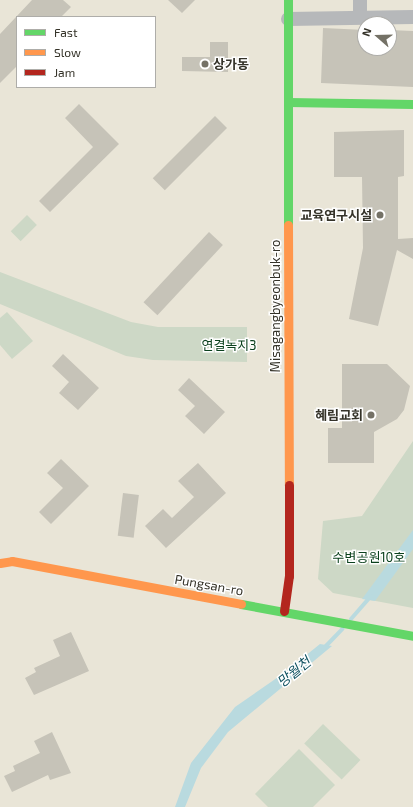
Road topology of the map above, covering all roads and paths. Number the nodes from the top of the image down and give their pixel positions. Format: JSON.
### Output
{"nodes":[{"id":1,"x":288,"y":0,"type":"edge"},
{"id":2,"x":360,"y":0,"type":"edge"},
{"id":3,"x":360,"y":16,"type":"edge"},
{"id":4,"x":397,"y":17,"type":"edge"},
{"id":5,"x":413,"y":17,"type":"edge"},
{"id":6,"x":357,"y":18,"type":"edge"},
{"id":7,"x":288,"y":19,"type":"junction"},
{"id":8,"x":288,"y":102,"type":"junction"},
{"id":9,"x":413,"y":104,"type":"edge"},
{"id":10,"x":0,"y":563,"type":"edge"},
{"id":11,"x":284,"y":611,"type":"junction"},
{"id":12,"x":413,"y":636,"type":"edge"}],
"edges":[{"from":1,"to":7,"type":"street","name":"Misagangbyeonbuk-ro"},
{"from":2,"to":3,"type":"street"},
{"from":4,"to":5,"type":"street"},
{"from":6,"to":7,"type":"street"},
{"from":7,"to":8,"type":"street","name":"Misagangbyeonbuk-ro"},
{"from":8,"to":9,"type":"street"},
{"from":8,"to":11,"type":"street","name":"Misagangbyeonbuk-ro"},
{"from":10,"to":11,"type":"street","name":"Pungsan-ro"},
{"from":11,"to":12,"type":"street","name":"Pungsan-ro"}]}
